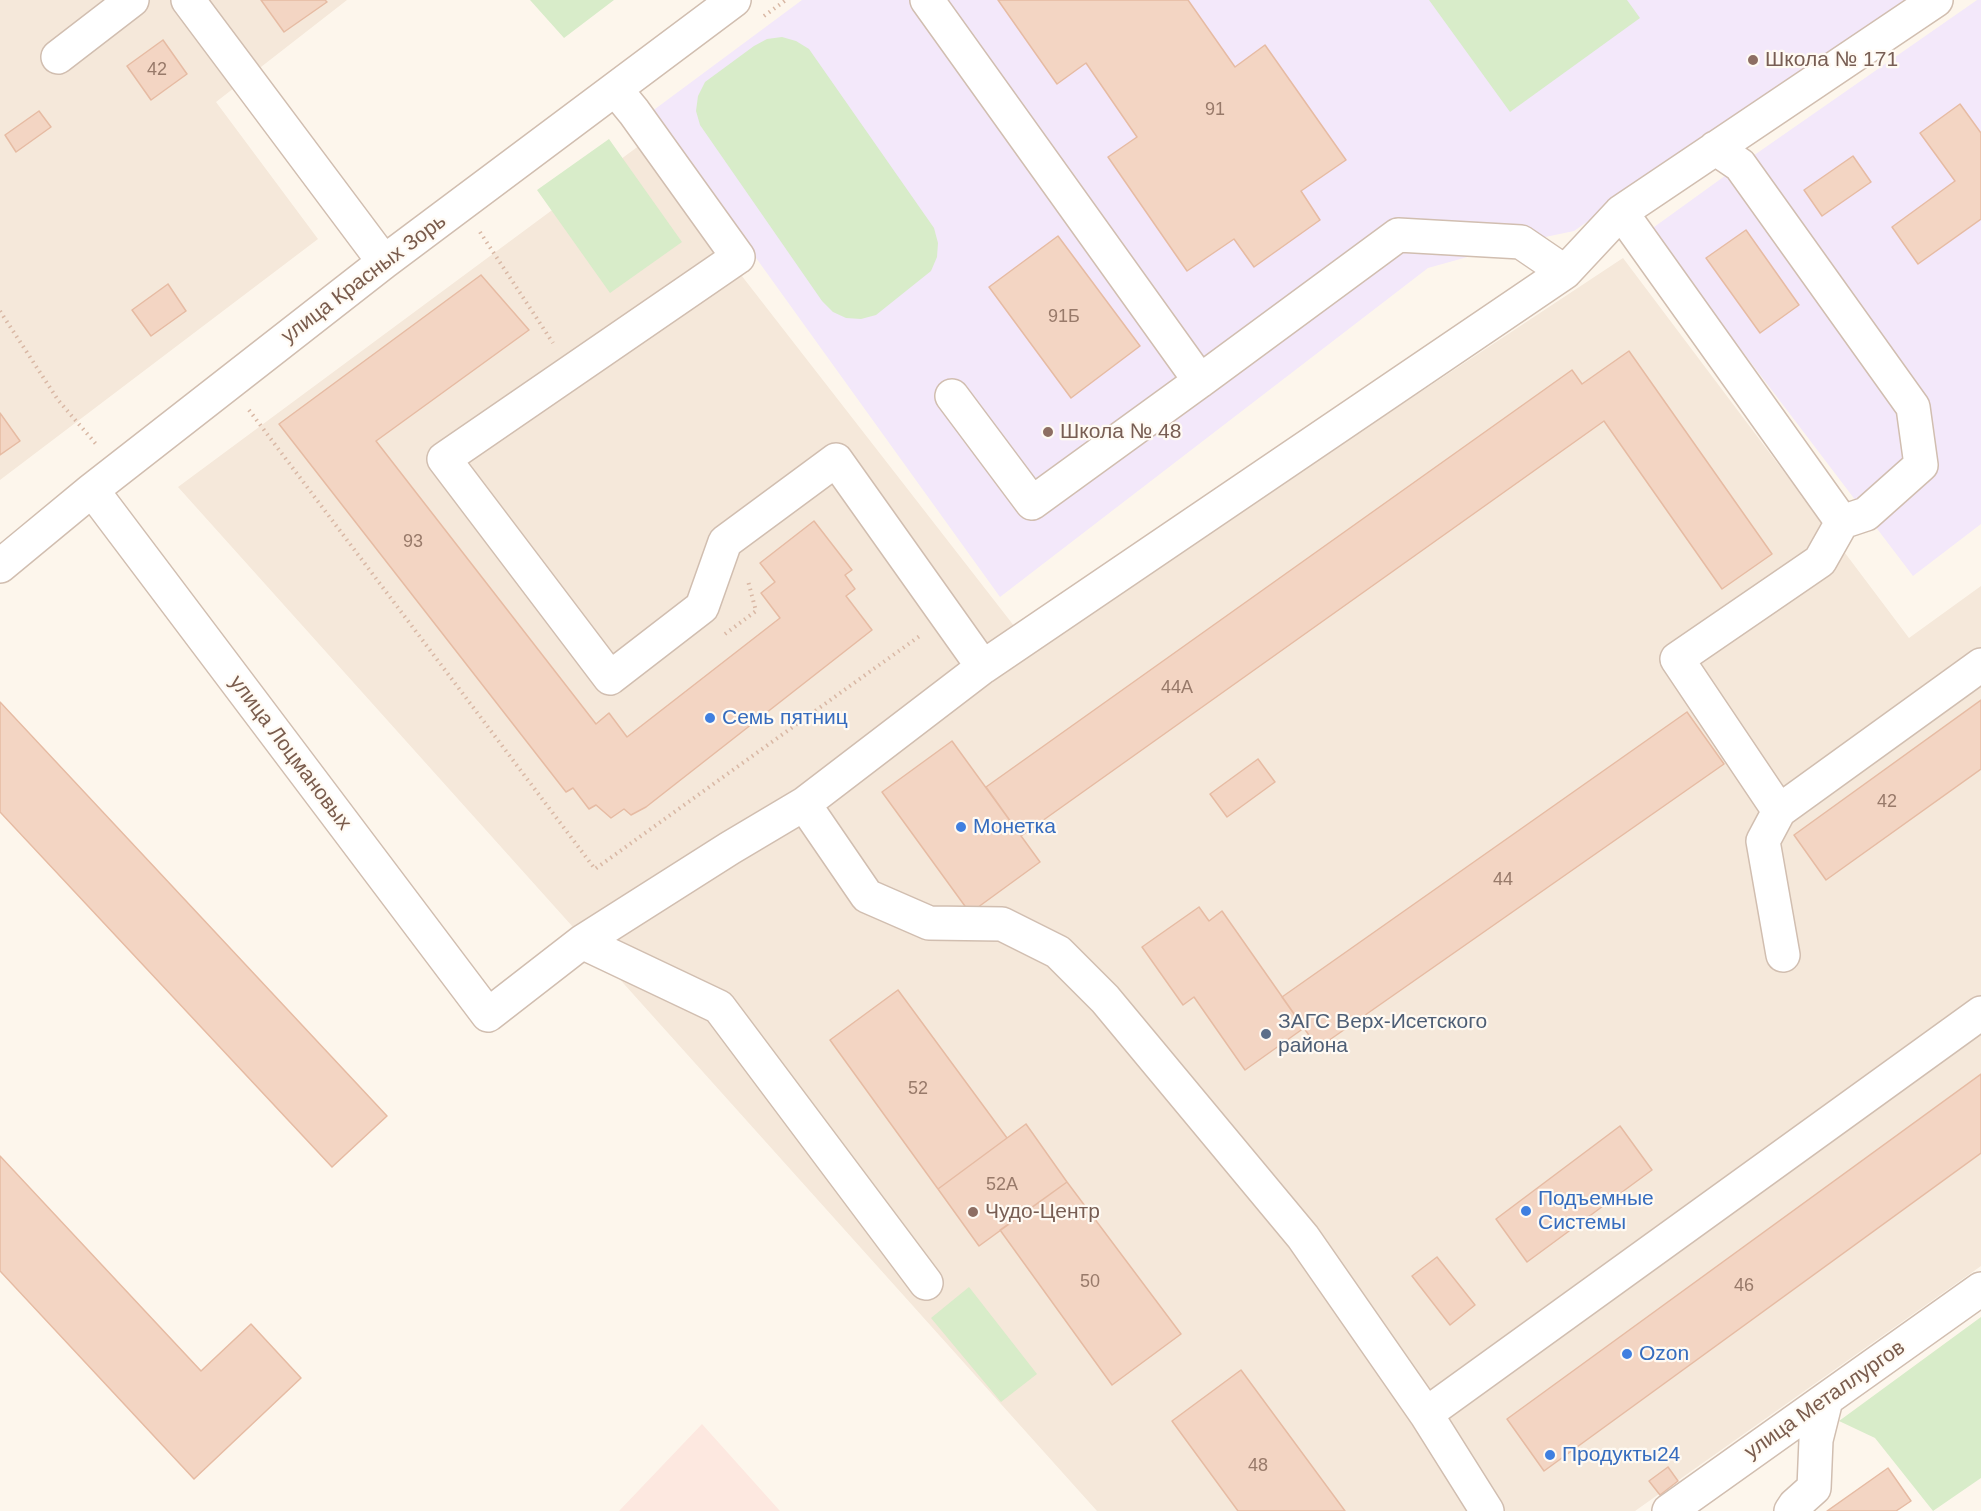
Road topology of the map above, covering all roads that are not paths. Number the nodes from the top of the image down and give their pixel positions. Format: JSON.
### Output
{"nodes":[{"id":1,"x":132,"y":0,"type":"edge"},
{"id":2,"x":188,"y":0,"type":"edge"},
{"id":3,"x":734,"y":0,"type":"edge"},
{"id":4,"x":927,"y":0,"type":"edge"},
{"id":5,"x":1936,"y":0,"type":"edge"},
{"id":6,"x":58,"y":57,"type":"dead end"},
{"id":7,"x":616,"y":90,"type":"junction"},
{"id":8,"x":1715,"y":148,"type":"junction"},
{"id":9,"x":1621,"y":212,"type":"junction"},
{"id":10,"x":384,"y":262,"type":"junction"},
{"id":11,"x":1565,"y":272,"type":"junction"},
{"id":12,"x":1200,"y":381,"type":"junction"},
{"id":13,"x":952,"y":396,"type":"dead end"},
{"id":14,"x":92,"y":490,"type":"junction"},
{"id":15,"x":1842,"y":522,"type":"junction"},
{"id":16,"x":0,"y":566,"type":"edge"},
{"id":17,"x":1981,"y":665,"type":"edge"},
{"id":18,"x":983,"y":667,"type":"junction"},
{"id":19,"x":804,"y":804,"type":"junction"},
{"id":20,"x":1779,"y":811,"type":"junction"},
{"id":21,"x":582,"y":942,"type":"junction"},
{"id":22,"x":1783,"y":955,"type":"dead end"},
{"id":23,"x":1981,"y":1013,"type":"edge"},
{"id":24,"x":926,"y":1283,"type":"dead end"},
{"id":25,"x":1981,"y":1289,"type":"edge"},
{"id":26,"x":1826,"y":1401,"type":"junction"},
{"id":27,"x":1426,"y":1414,"type":"junction"},
{"id":28,"x":1487,"y":1511,"type":"edge"},
{"id":29,"x":1669,"y":1511,"type":"edge"},
{"id":30,"x":1791,"y":1511,"type":"edge"}],
"edges":[{"from":1,"to":6,"type":"street"},
{"from":2,"to":10,"type":"street"},
{"from":3,"to":7,"type":"street","name":"улица Красных Зорь"},
{"from":4,"to":12,"type":"street"},
{"from":5,"to":8,"type":"street"},
{"from":7,"to":10,"type":"street","name":"улица Красных Зорь"},
{"from":7,"to":18,"type":"street"},
{"from":8,"to":9,"type":"street"},
{"from":8,"to":15,"type":"street"},
{"from":9,"to":11,"type":"street"},
{"from":9,"to":15,"type":"street"},
{"from":10,"to":14,"type":"street","name":"улица Красных Зорь"},
{"from":11,"to":12,"type":"street"},
{"from":11,"to":18,"type":"street"},
{"from":12,"to":13,"type":"street"},
{"from":14,"to":16,"type":"street","name":"улица Красных Зорь"},
{"from":14,"to":21,"type":"street","name":"улица Лоцмановых"},
{"from":15,"to":20,"type":"street"},
{"from":17,"to":20,"type":"street"},
{"from":18,"to":19,"type":"street"},
{"from":19,"to":21,"type":"street"},
{"from":19,"to":27,"type":"street"},
{"from":20,"to":22,"type":"street"},
{"from":21,"to":24,"type":"street"},
{"from":23,"to":27,"type":"street"},
{"from":25,"to":26,"type":"street","name":"улица Металлургов"},
{"from":26,"to":29,"type":"street","name":"улица Металлургов"},
{"from":26,"to":30,"type":"street"},
{"from":27,"to":28,"type":"street"}]}
